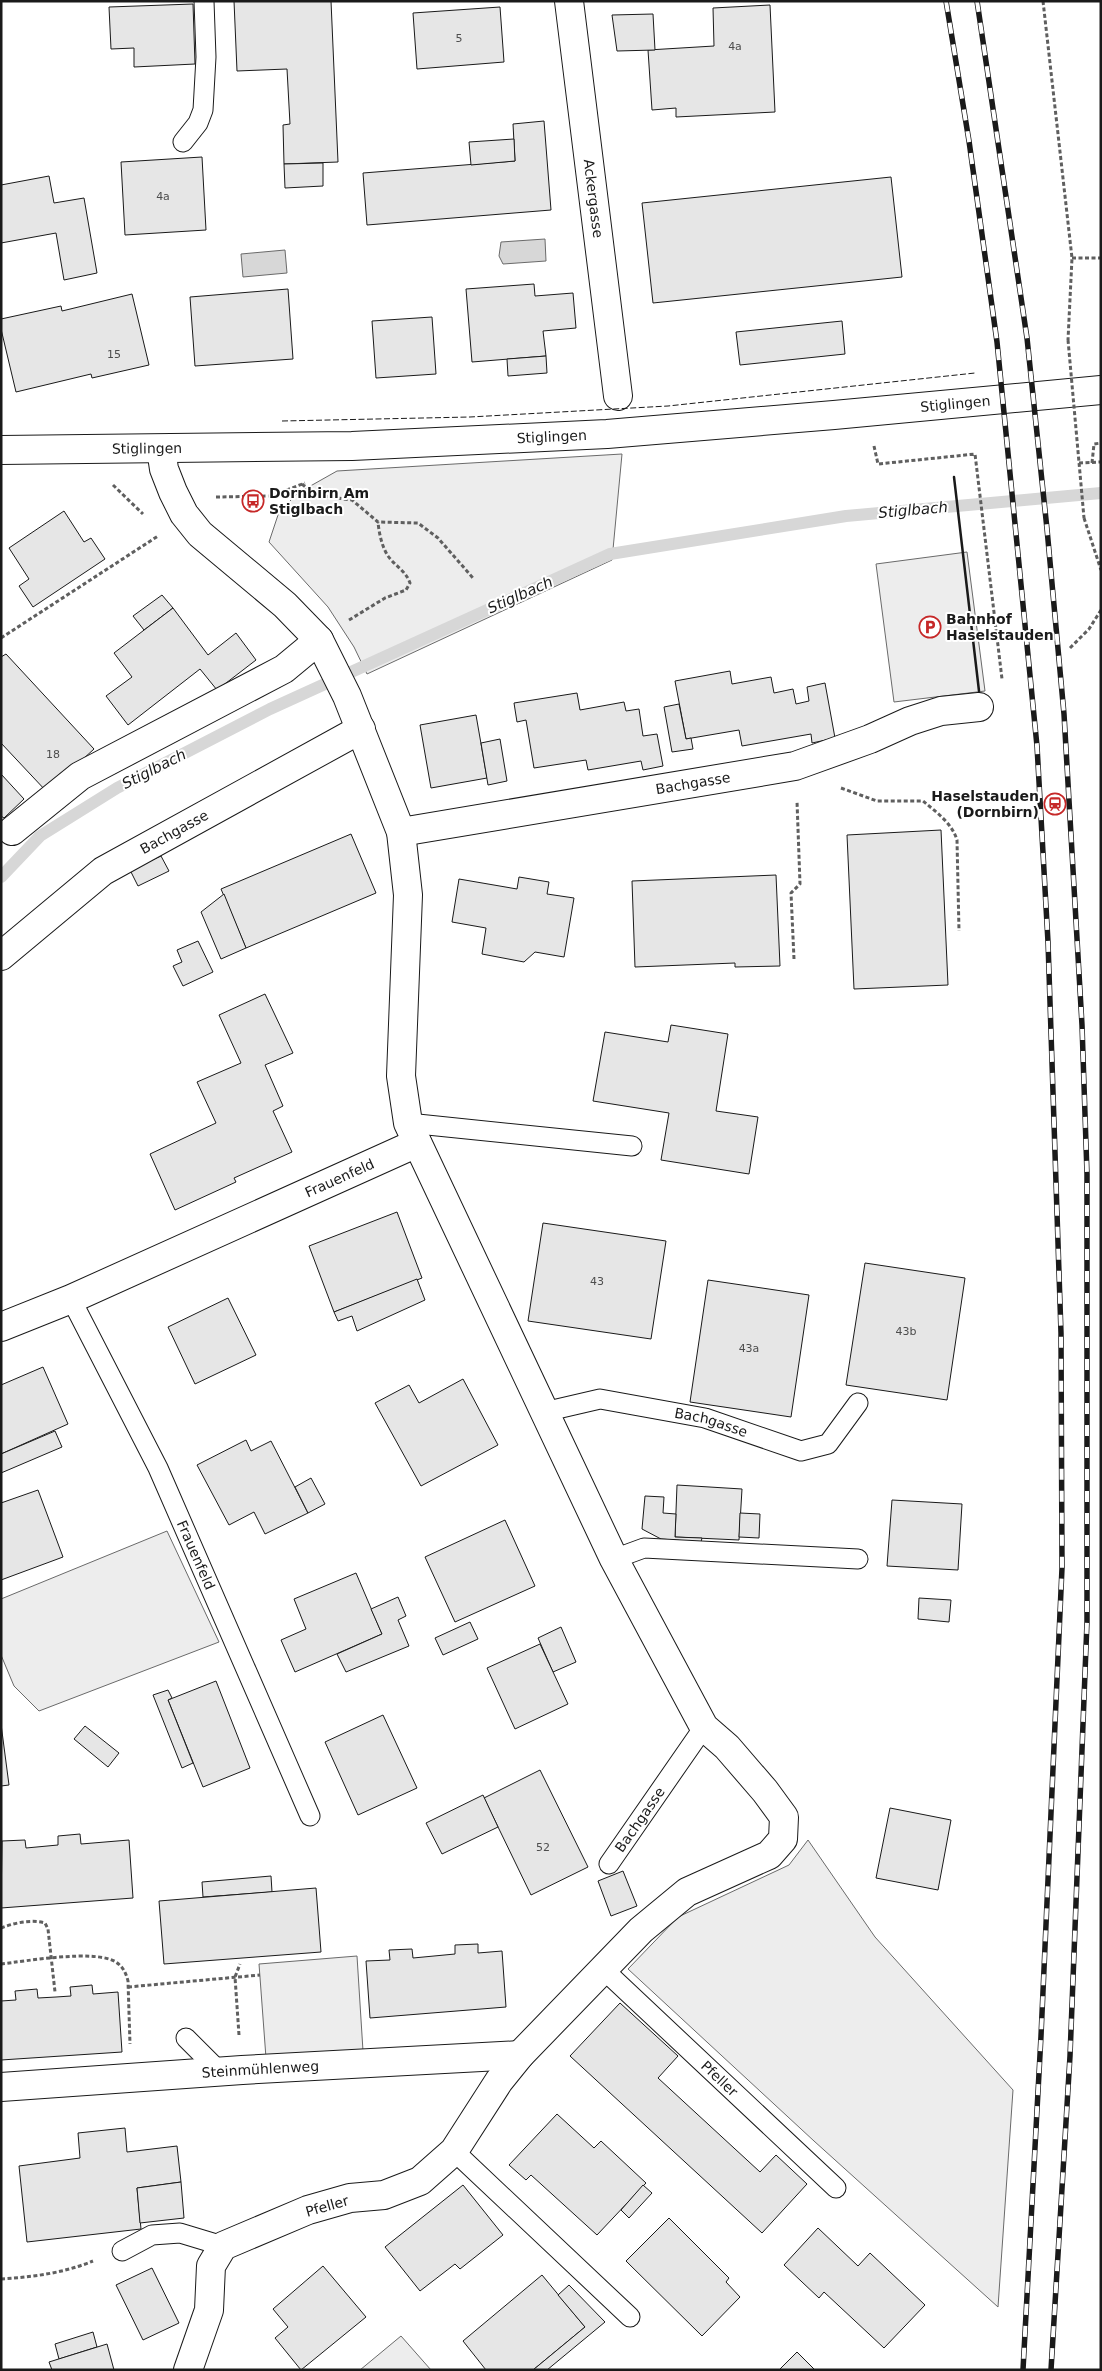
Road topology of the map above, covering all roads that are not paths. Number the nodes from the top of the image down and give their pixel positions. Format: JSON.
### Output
{"nodes":[{"id":1,"x":204,"y":1,"type":"edge"},
{"id":2,"x":569,"y":1,"type":"edge"},
{"id":3,"x":183,"y":142,"type":"dead end"},
{"id":4,"x":1101,"y":390,"type":"edge"},
{"id":5,"x":618,"y":396,"type":"dead end"},
{"id":6,"x":161,"y":449,"type":"junction"},
{"id":7,"x":1,"y":450,"type":"edge"},
{"id":8,"x":324,"y":652,"type":"junction"},
{"id":9,"x":979,"y":707,"type":"dead end"},
{"id":10,"x":361,"y":729,"type":"junction"},
{"id":11,"x":12,"y":831,"type":"dead end"},
{"id":12,"x":401,"y":832,"type":"junction"},
{"id":13,"x":1,"y":956,"type":"edge"},
{"id":14,"x":412,"y":1133,"type":"junction"},
{"id":15,"x":632,"y":1146,"type":"dead end"},
{"id":16,"x":71,"y":1299,"type":"junction"},
{"id":17,"x":1,"y":1327,"type":"edge"},
{"id":18,"x":858,"y":1403,"type":"dead end"},
{"id":19,"x":544,"y":1412,"type":"junction"},
{"id":20,"x":614,"y":1559,"type":"junction"},
{"id":21,"x":858,"y":1559,"type":"dead end"},
{"id":22,"x":704,"y":1727,"type":"junction"},
{"id":23,"x":310,"y":1816,"type":"dead end"},
{"id":24,"x":609,"y":1864,"type":"dead end"},
{"id":25,"x":603,"y":1969,"type":"junction"},
{"id":26,"x":186,"y":2038,"type":"dead end"},
{"id":27,"x":520,"y":2055,"type":"junction"},
{"id":28,"x":231,"y":2071,"type":"junction"},
{"id":29,"x":1,"y":2087,"type":"edge"},
{"id":30,"x":454,"y":2151,"type":"junction"},
{"id":31,"x":836,"y":2188,"type":"dead end"},
{"id":32,"x":223,"y":2246,"type":"junction"},
{"id":33,"x":122,"y":2251,"type":"road end"},
{"id":34,"x":630,"y":2317,"type":"dead end"},
{"id":35,"x":188,"y":2370,"type":"edge"}],
"edges":[{"from":1,"to":3,"type":"lane"},
{"from":2,"to":5,"type":"street","name":"Ackergasse"},
{"from":4,"to":6,"type":"street","name":"Stiglingen"},
{"from":6,"to":7,"type":"street","name":"Stiglingen"},
{"from":6,"to":8,"type":"street"},
{"from":8,"to":10,"type":"street"},
{"from":8,"to":11,"type":"street"},
{"from":9,"to":12,"type":"street","name":"Bachgasse"},
{"from":10,"to":12,"type":"street"},
{"from":10,"to":13,"type":"street","name":"Bachgasse"},
{"from":12,"to":14,"type":"street"},
{"from":14,"to":15,"type":"lane"},
{"from":14,"to":16,"type":"street","name":"Frauenfeld"},
{"from":14,"to":19,"type":"street"},
{"from":16,"to":17,"type":"street","name":"Frauenfeld"},
{"from":16,"to":23,"type":"lane","name":"Frauenfeld"},
{"from":18,"to":19,"type":"lane","name":"Bachgasse"},
{"from":19,"to":20,"type":"street"},
{"from":20,"to":21,"type":"lane"},
{"from":20,"to":22,"type":"street"},
{"from":22,"to":24,"type":"lane","name":"Bachgasse"},
{"from":22,"to":25,"type":"street","name":"Pfeller"},
{"from":25,"to":27,"type":"street","name":"Pfeller"},
{"from":25,"to":31,"type":"lane","name":"Pfeller"},
{"from":26,"to":28,"type":"lane"},
{"from":27,"to":28,"type":"street","name":"Steinmühlenweg"},
{"from":27,"to":30,"type":"street","name":"Pfeller"},
{"from":28,"to":29,"type":"street","name":"Steinmühlenweg"},
{"from":30,"to":32,"type":"street","name":"Pfeller"},
{"from":30,"to":34,"type":"lane"},
{"from":32,"to":33,"type":"lane"},
{"from":32,"to":35,"type":"street"}]}
